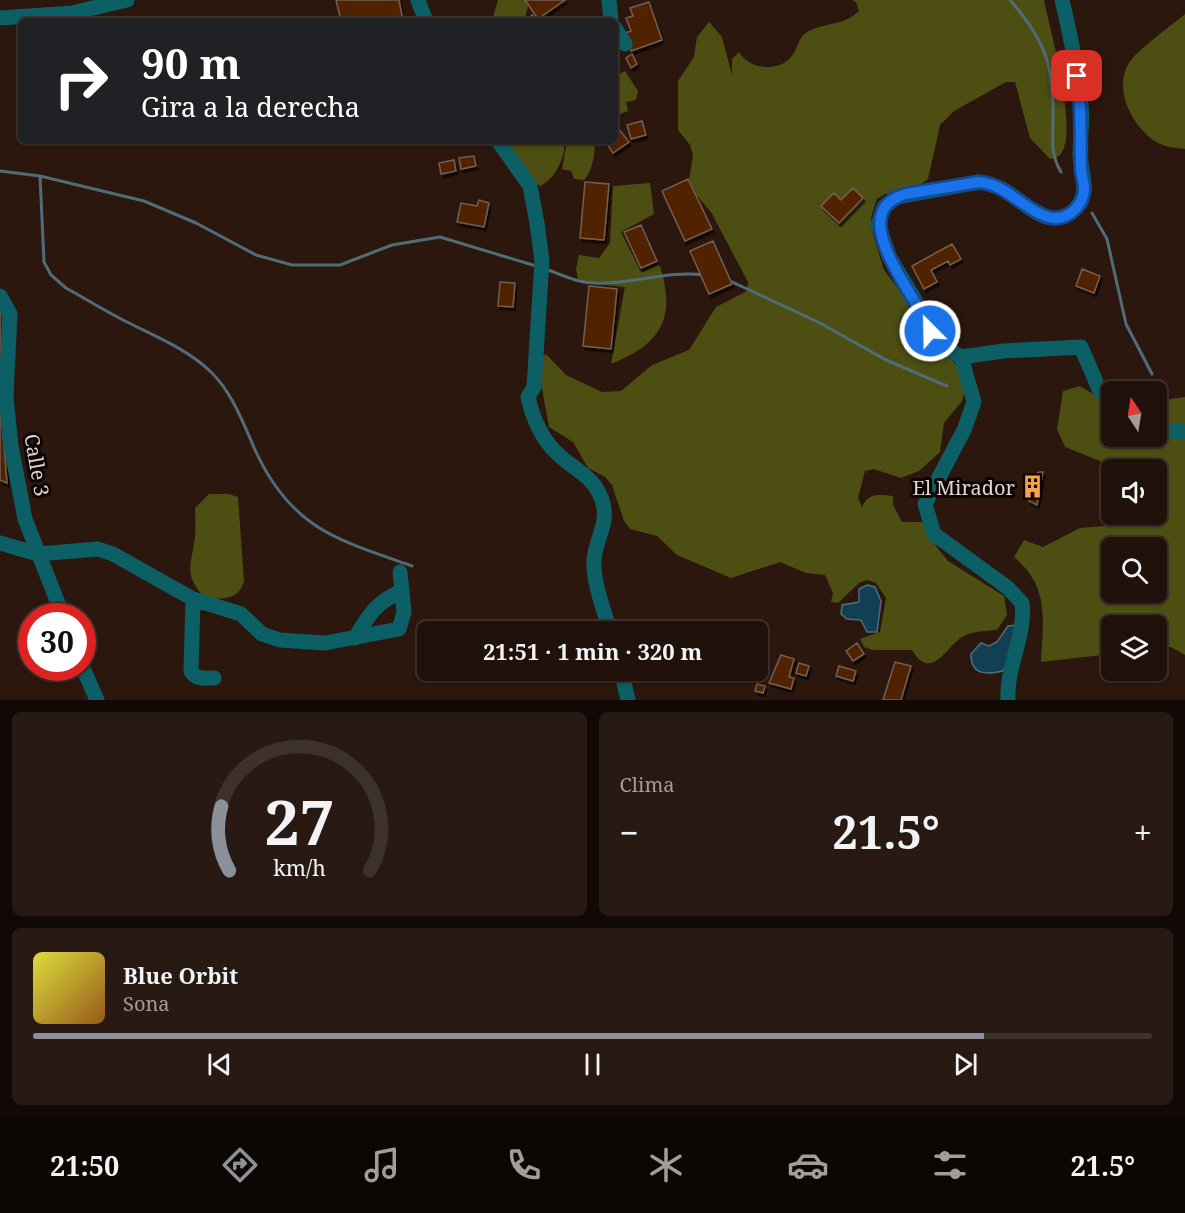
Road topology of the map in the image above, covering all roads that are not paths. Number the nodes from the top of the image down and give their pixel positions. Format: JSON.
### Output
{"nodes":[{"id":1,"x":127,"y":0,"type":"edge"},
{"id":2,"x":418,"y":0,"type":"edge"},
{"id":3,"x":609,"y":0,"type":"edge"},
{"id":4,"x":1062,"y":0,"type":"edge"},
{"id":5,"x":72,"y":6,"type":"edge"},
{"id":6,"x":0,"y":18,"type":"edge"},
{"id":7,"x":425,"y":18,"type":"edge"},
{"id":8,"x":611,"y":18,"type":"edge"},
{"id":9,"x":618,"y":33,"type":"edge"},
{"id":10,"x":625,"y":44,"type":"dead end"},
{"id":11,"x":500,"y":144,"type":"edge"},
{"id":12,"x":0,"y":296,"type":"edge"},
{"id":13,"x":961,"y":357,"type":"junction"},
{"id":14,"x":1101,"y":391,"type":"edge"},
{"id":15,"x":1167,"y":430,"type":"edge"},
{"id":16,"x":1185,"y":432,"type":"edge"},
{"id":17,"x":0,"y":543,"type":"edge"},
{"id":18,"x":38,"y":554,"type":"junction"},
{"id":19,"x":400,"y":572,"type":"dead end"},
{"id":20,"x":402,"y":591,"type":"junction"},
{"id":21,"x":193,"y":599,"type":"junction"},
{"id":22,"x":58,"y":603,"type":"edge"},
{"id":23,"x":607,"y":621,"type":"edge"},
{"id":24,"x":355,"y":638,"type":"junction"},
{"id":25,"x":214,"y":678,"type":"dead end"},
{"id":26,"x":89,"y":681,"type":"edge"},
{"id":27,"x":624,"y":681,"type":"edge"},
{"id":28,"x":97,"y":700,"type":"edge"},
{"id":29,"x":628,"y":700,"type":"edge"},
{"id":30,"x":1008,"y":700,"type":"edge"}],
"edges":[{"from":1,"to":5,"type":"street"},
{"from":2,"to":7,"type":"street"},
{"from":3,"to":8,"type":"street"},
{"from":4,"to":13,"type":"street"},
{"from":5,"to":6,"type":"street"},
{"from":9,"to":10,"type":"street"},
{"from":11,"to":23,"type":"street"},
{"from":12,"to":18,"type":"street","name":"Calle 3"},
{"from":13,"to":14,"type":"street"},
{"from":13,"to":30,"type":"street"},
{"from":15,"to":16,"type":"street"},
{"from":17,"to":18,"type":"street"},
{"from":18,"to":21,"type":"street"},
{"from":18,"to":22,"type":"street","name":"Calle 3"},
{"from":19,"to":20,"type":"street"},
{"from":20,"to":24,"type":"street"},
{"from":20,"to":24,"type":"street"},
{"from":21,"to":24,"type":"street"},
{"from":21,"to":25,"type":"street"},
{"from":26,"to":28,"type":"street"},
{"from":27,"to":29,"type":"street"}]}
